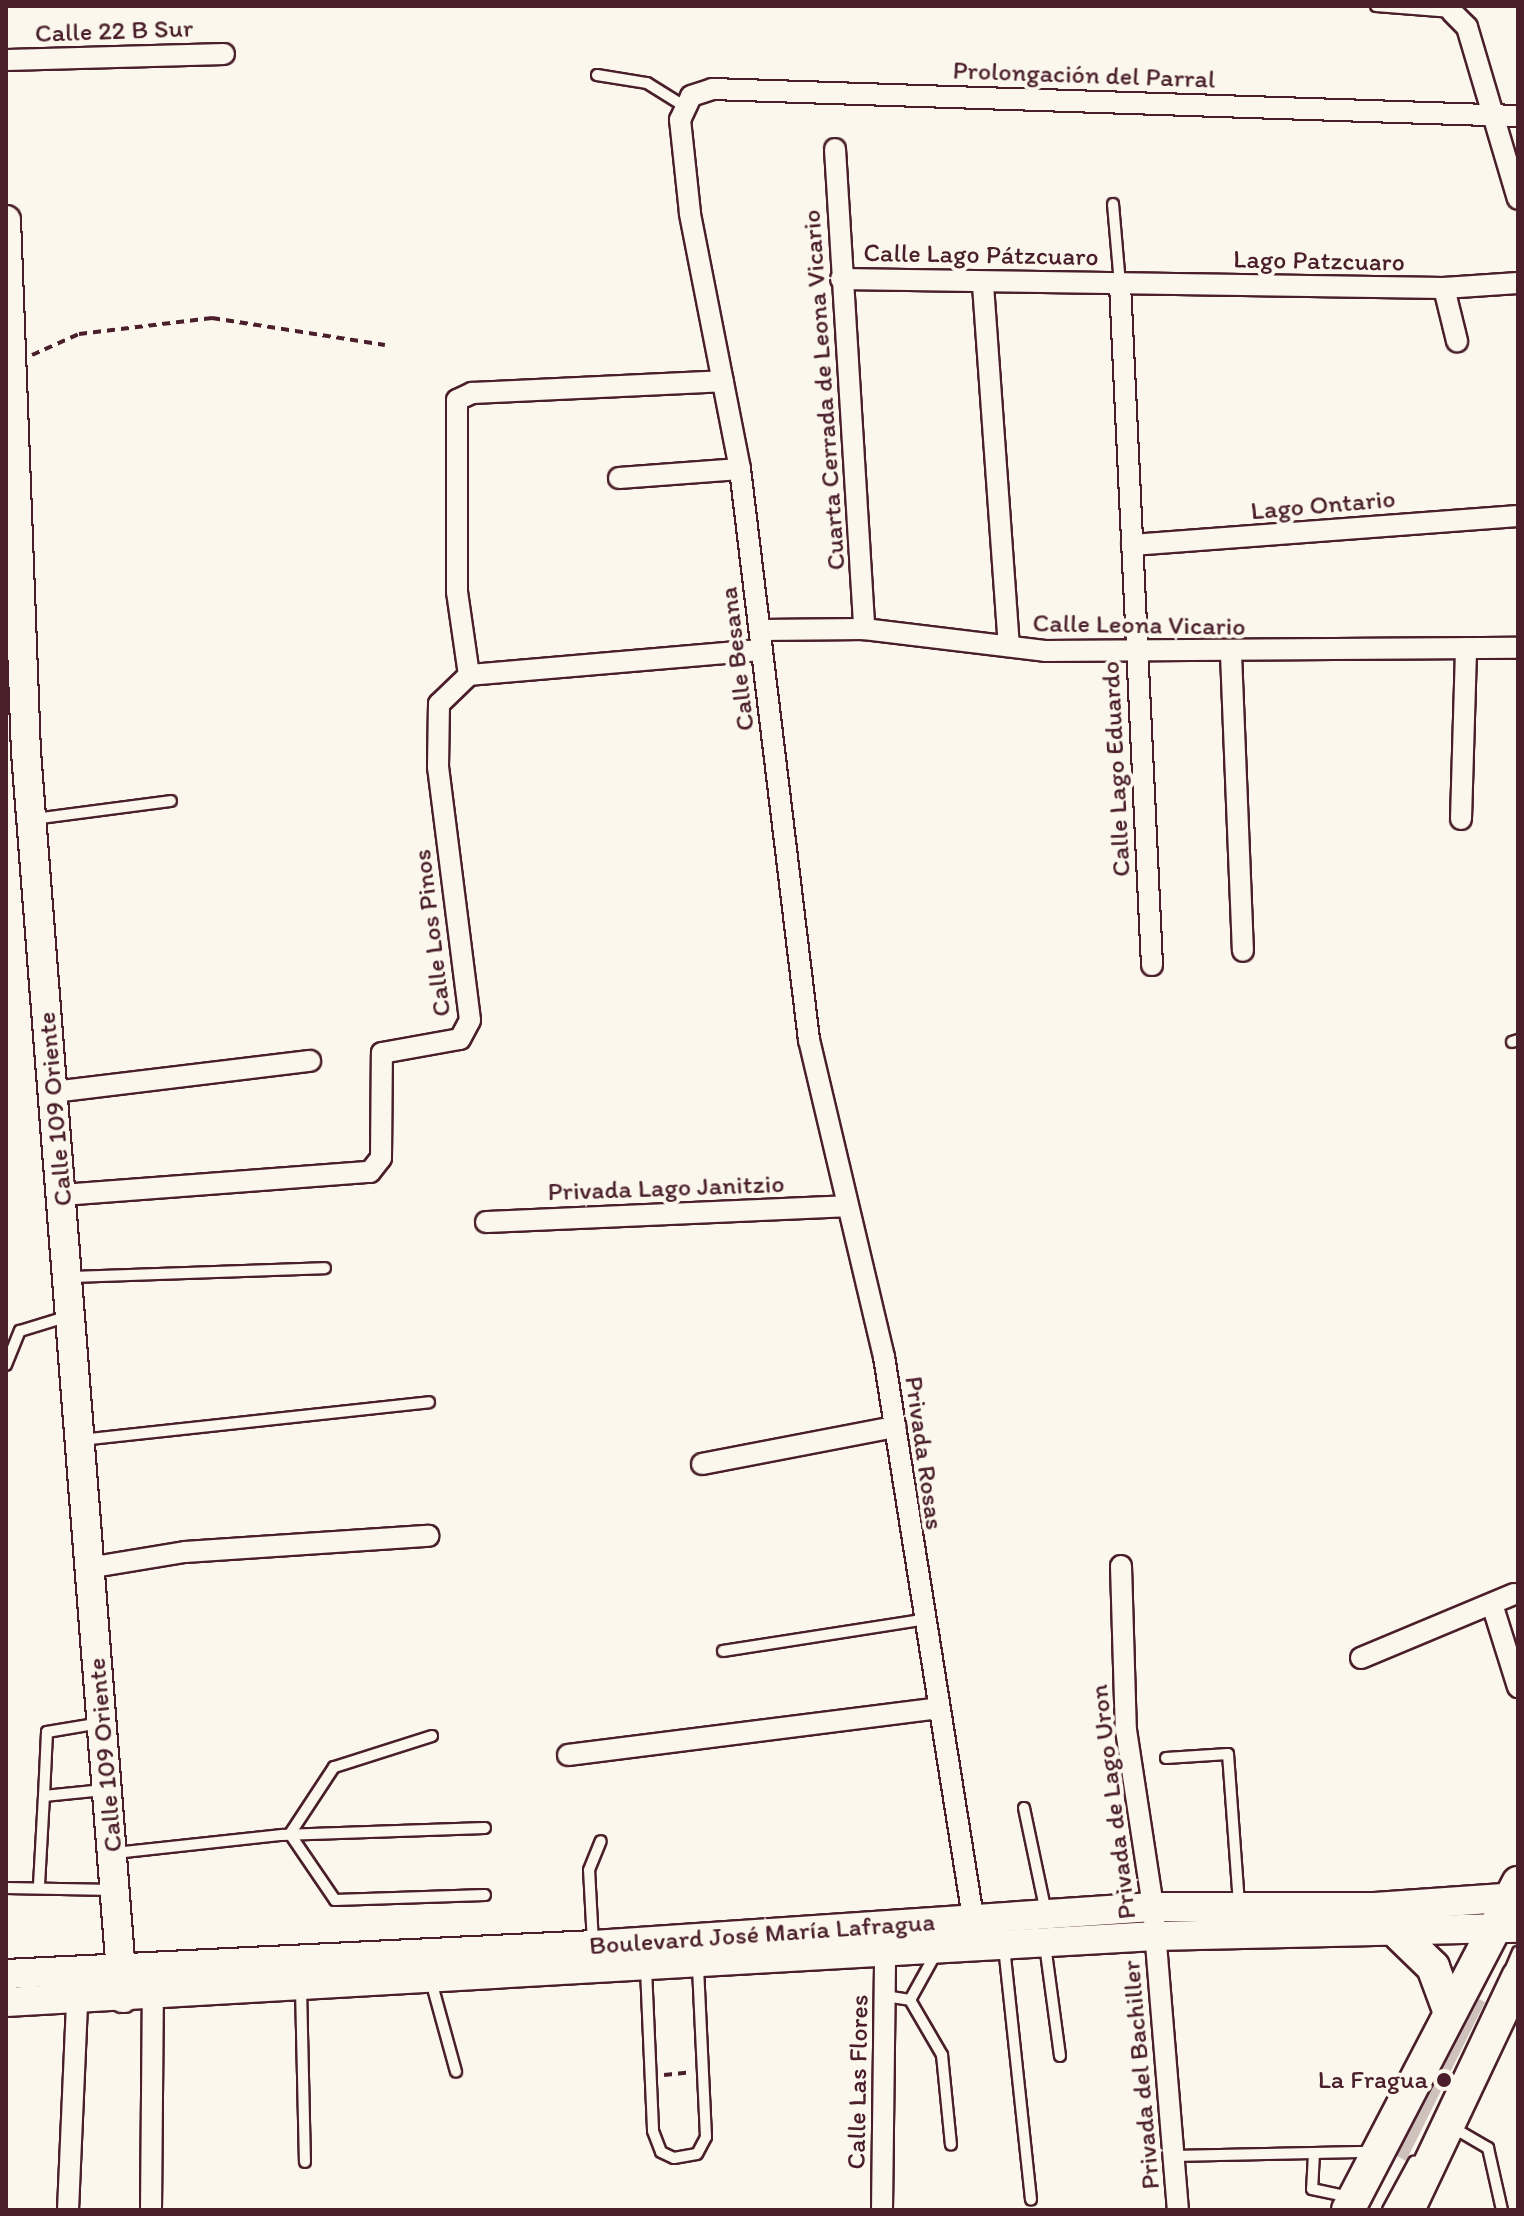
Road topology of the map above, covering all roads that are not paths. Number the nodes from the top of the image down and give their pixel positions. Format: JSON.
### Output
{"nodes":[{"id":1,"x":1376,"y":6,"type":"edge"},
{"id":2,"x":1452,"y":12,"type":"joint"},
{"id":3,"x":224,"y":54,"type":"dead end"},
{"id":4,"x":6,"y":60,"type":"edge"},
{"id":5,"x":597,"y":75,"type":"dead end"},
{"id":6,"x":684,"y":106,"type":"junction"},
{"id":7,"x":1488,"y":114,"type":"junction"},
{"id":8,"x":1518,"y":116,"type":"edge"},
{"id":9,"x":835,"y":149,"type":"dead end"},
{"id":10,"x":1518,"y":199,"type":"edge"},
{"id":11,"x":1113,"y":204,"type":"dead end"},
{"id":12,"x":6,"y":220,"type":"edge"},
{"id":13,"x":841,"y":279,"type":"junction"},
{"id":14,"x":1518,"y":283,"type":"edge"},
{"id":15,"x":1120,"y":284,"type":"junction"},
{"id":16,"x":983,"y":285,"type":"junction"},
{"id":17,"x":1444,"y":288,"type":"junction"},
{"id":18,"x":1457,"y":341,"type":"dead end"},
{"id":19,"x":7,"y":366,"type":"edge"},
{"id":20,"x":723,"y":381,"type":"junction"},
{"id":21,"x":740,"y":469,"type":"junction"},
{"id":22,"x":619,"y":478,"type":"dead end"},
{"id":23,"x":1518,"y":516,"type":"edge"},
{"id":24,"x":11,"y":530,"type":"edge"},
{"id":25,"x":1132,"y":545,"type":"junction"},
{"id":26,"x":864,"y":629,"type":"junction"},
{"id":27,"x":761,"y":640,"type":"junction"},
{"id":28,"x":1009,"y":646,"type":"junction"},
{"id":29,"x":1466,"y":648,"type":"junction"},
{"id":30,"x":1518,"y":648,"type":"edge"},
{"id":31,"x":1136,"y":653,"type":"junction"},
{"id":32,"x":1231,"y":654,"type":"junction"},
{"id":33,"x":469,"y":675,"type":"junction"},
{"id":34,"x":16,"y":753,"type":"edge"},
{"id":35,"x":171,"y":801,"type":"dead end"},
{"id":36,"x":1461,"y":819,"type":"dead end"},
{"id":37,"x":31,"y":820,"type":"junction"},
{"id":38,"x":1243,"y":951,"type":"dead end"},
{"id":39,"x":1152,"y":965,"type":"dead end"},
{"id":40,"x":310,"y":1061,"type":"dead end"},
{"id":41,"x":53,"y":1092,"type":"junction"},
{"id":42,"x":62,"y":1195,"type":"junction"},
{"id":43,"x":847,"y":1206,"type":"junction"},
{"id":44,"x":486,"y":1222,"type":"dead end"},
{"id":45,"x":325,"y":1268,"type":"dead end"},
{"id":46,"x":68,"y":1277,"type":"junction"},
{"id":47,"x":71,"y":1316,"type":"junction"},
{"id":48,"x":6,"y":1365,"type":"edge"},
{"id":49,"x":429,"y":1402,"type":"dead end"},
{"id":50,"x":895,"y":1427,"type":"junction"},
{"id":51,"x":79,"y":1440,"type":"junction"},
{"id":52,"x":702,"y":1464,"type":"dead end"},
{"id":53,"x":428,"y":1536,"type":"dead end"},
{"id":54,"x":1121,"y":1566,"type":"dead end"},
{"id":55,"x":88,"y":1568,"type":"junction"},
{"id":56,"x":1514,"y":1594,"type":"dead end"},
{"id":57,"x":1492,"y":1604,"type":"junction"},
{"id":58,"x":922,"y":1620,"type":"junction"},
{"id":59,"x":723,"y":1651,"type":"dead end"},
{"id":60,"x":1361,"y":1658,"type":"dead end"},
{"id":61,"x":1518,"y":1687,"type":"edge"},
{"id":62,"x":939,"y":1708,"type":"junction"},
{"id":63,"x":103,"y":1722,"type":"junction"},
{"id":64,"x":432,"y":1736,"type":"dead end"},
{"id":65,"x":568,"y":1755,"type":"dead end"},
{"id":66,"x":1166,"y":1758,"type":"dead end"},
{"id":67,"x":110,"y":1789,"type":"junction"},
{"id":68,"x":44,"y":1796,"type":"junction"},
{"id":69,"x":1024,"y":1808,"type":"dead end"},
{"id":70,"x":485,"y":1828,"type":"dead end"},
{"id":71,"x":290,"y":1834,"type":"junction"},
{"id":72,"x":601,"y":1841,"type":"dead end"},
{"id":73,"x":113,"y":1854,"type":"junction"},
{"id":74,"x":39,"y":1885,"type":"junction"},
{"id":75,"x":6,"y":1888,"type":"edge"},
{"id":76,"x":116,"y":1890,"type":"junction"},
{"id":77,"x":485,"y":1895,"type":"dead end"},
{"id":78,"x":1153,"y":1907,"type":"junction"},
{"id":79,"x":1239,"y":1907,"type":"junction"},
{"id":80,"x":1047,"y":1914,"type":"junction"},
{"id":81,"x":1512,"y":1916,"type":"edge"},
{"id":82,"x":1400,"y":1935,"type":"junction"},
{"id":83,"x":1155,"y":1936,"type":"junction"},
{"id":84,"x":985,"y":1938,"type":"junction"},
{"id":85,"x":1045,"y":1943,"type":"junction"},
{"id":86,"x":594,"y":1945,"type":"junction"},
{"id":87,"x":937,"y":1951,"type":"junction"},
{"id":88,"x":885,"y":1954,"type":"junction"},
{"id":89,"x":698,"y":1965,"type":"junction"},
{"id":90,"x":646,"y":1968,"type":"junction"},
{"id":91,"x":6,"y":1974,"type":"edge"},
{"id":92,"x":1518,"y":1977,"type":"edge"},
{"id":93,"x":431,"y":1981,"type":"junction"},
{"id":94,"x":122,"y":1984,"type":"junction"},
{"id":95,"x":301,"y":1988,"type":"junction"},
{"id":96,"x":153,"y":1996,"type":"junction"},
{"id":97,"x":885,"y":1996,"type":"junction"},
{"id":98,"x":77,"y":2000,"type":"junction"},
{"id":99,"x":910,"y":2000,"type":"junction"},
{"id":100,"x":6,"y":2002,"type":"edge"},
{"id":101,"x":1450,"y":2013,"type":"junction"},
{"id":102,"x":1060,"y":2056,"type":"dead end"},
{"id":103,"x":456,"y":2072,"type":"dead end"},
{"id":104,"x":1450,"y":2126,"type":"junction"},
{"id":105,"x":951,"y":2145,"type":"dead end"},
{"id":106,"x":1378,"y":2152,"type":"junction"},
{"id":107,"x":1314,"y":2153,"type":"junction"},
{"id":108,"x":1173,"y":2156,"type":"junction"},
{"id":109,"x":305,"y":2162,"type":"dead end"},
{"id":110,"x":1031,"y":2200,"type":"dead end"},
{"id":111,"x":1355,"y":2206,"type":"edge"},
{"id":112,"x":68,"y":2210,"type":"edge"},
{"id":113,"x":151,"y":2210,"type":"edge"},
{"id":114,"x":882,"y":2210,"type":"edge"},
{"id":115,"x":1178,"y":2210,"type":"edge"},
{"id":116,"x":1388,"y":2210,"type":"edge"},
{"id":117,"x":1408,"y":2210,"type":"edge"},
{"id":118,"x":1502,"y":2210,"type":"edge"}],
"edges":[{"from":1,"to":2,"type":"lane"},
{"from":2,"to":7,"type":"street"},
{"from":3,"to":4,"type":"street","name":"Calle 22 B Sur"},
{"from":5,"to":6,"type":"lane"},
{"from":6,"to":7,"type":"street","name":"Prolongación del Parral"},
{"from":6,"to":20,"type":"street","name":"Calle Besana"},
{"from":7,"to":8,"type":"street","name":"Prolongación del Parral"},
{"from":7,"to":10,"type":"street"},
{"from":9,"to":13,"type":"street","name":"Cuarta Cerrada de Leona Vicario"},
{"from":11,"to":15,"type":"lane"},
{"from":12,"to":19,"type":"main road","name":"Calle 109 Oriente"},
{"from":13,"to":16,"type":"street","name":"Calle Lago Pátzcuaro"},
{"from":13,"to":26,"type":"street","name":"Cuarta Cerrada de Leona Vicario"},
{"from":14,"to":17,"type":"street","name":"Lago Patzcuaro"},
{"from":15,"to":16,"type":"street","name":"Calle Lago Pátzcuaro"},
{"from":15,"to":17,"type":"street","name":"Lago Patzcuaro"},
{"from":15,"to":25,"type":"street","name":"Calle Lago Eduardo"},
{"from":16,"to":28,"type":"street"},
{"from":17,"to":18,"type":"street"},
{"from":19,"to":24,"type":"main road","name":"Calle 109 Oriente"},
{"from":20,"to":21,"type":"street","name":"Calle Besana"},
{"from":20,"to":33,"type":"street"},
{"from":21,"to":22,"type":"street"},
{"from":21,"to":27,"type":"street","name":"Calle Besana"},
{"from":23,"to":25,"type":"street","name":"Lago Ontario"},
{"from":24,"to":34,"type":"main road","name":"Calle 109 Oriente"},
{"from":25,"to":31,"type":"street","name":"Calle Lago Eduardo"},
{"from":26,"to":27,"type":"street","name":"Calle Leona Vicario"},
{"from":26,"to":28,"type":"street","name":"Calle Leona Vicario"},
{"from":27,"to":33,"type":"street","name":"Calle Leona Vicario"},
{"from":27,"to":43,"type":"street","name":"Calle Besana"},
{"from":28,"to":31,"type":"street","name":"Calle Leona Vicario"},
{"from":29,"to":30,"type":"street","name":"Calle Leona Vicario"},
{"from":29,"to":32,"type":"street","name":"Calle Leona Vicario"},
{"from":29,"to":36,"type":"street"},
{"from":31,"to":32,"type":"street","name":"Calle Leona Vicario"},
{"from":31,"to":39,"type":"street","name":"Calle Lago Eduardo"},
{"from":32,"to":38,"type":"street"},
{"from":33,"to":42,"type":"street","name":"Calle Los Pinos"},
{"from":34,"to":37,"type":"main road","name":"Calle 109 Oriente"},
{"from":35,"to":37,"type":"lane"},
{"from":37,"to":41,"type":"main road","name":"Calle 109 Oriente"},
{"from":40,"to":41,"type":"street"},
{"from":41,"to":42,"type":"main road","name":"Calle 109 Oriente"},
{"from":42,"to":46,"type":"main road","name":"Calle 109 Oriente"},
{"from":43,"to":44,"type":"street","name":"Privada Lago Janitzio"},
{"from":43,"to":50,"type":"street","name":"Privada Rosas"},
{"from":45,"to":46,"type":"lane"},
{"from":46,"to":47,"type":"main road","name":"Calle 109 Oriente"},
{"from":47,"to":48,"type":"lane"},
{"from":47,"to":51,"type":"main road","name":"Calle 109 Oriente"},
{"from":49,"to":51,"type":"lane"},
{"from":50,"to":52,"type":"street"},
{"from":50,"to":58,"type":"street","name":"Privada Rosas"},
{"from":51,"to":55,"type":"main road","name":"Calle 109 Oriente"},
{"from":53,"to":55,"type":"street"},
{"from":54,"to":78,"type":"street","name":"Privada de Lago Uron"},
{"from":55,"to":63,"type":"main road","name":"Calle 109 Oriente"},
{"from":56,"to":57,"type":"street"},
{"from":57,"to":60,"type":"street"},
{"from":57,"to":61,"type":"street"},
{"from":58,"to":59,"type":"lane"},
{"from":58,"to":62,"type":"street","name":"Privada Rosas"},
{"from":62,"to":65,"type":"street"},
{"from":62,"to":84,"type":"street","name":"Privada Rosas"},
{"from":63,"to":67,"type":"main road","name":"Calle 109 Oriente"},
{"from":63,"to":68,"type":"lane"},
{"from":64,"to":71,"type":"lane"},
{"from":66,"to":79,"type":"lane"},
{"from":67,"to":68,"type":"lane"},
{"from":67,"to":73,"type":"main road","name":"Calle 109 Oriente"},
{"from":68,"to":74,"type":"lane"},
{"from":69,"to":80,"type":"lane"},
{"from":70,"to":71,"type":"lane"},
{"from":71,"to":73,"type":"lane"},
{"from":71,"to":77,"type":"lane"},
{"from":72,"to":86,"type":"lane"},
{"from":73,"to":76,"type":"main road","name":"Calle 109 Oriente"},
{"from":74,"to":75,"type":"lane"},
{"from":74,"to":76,"type":"lane"},
{"from":76,"to":94,"type":"main road","name":"Calle 109 Oriente"},
{"from":78,"to":79,"type":"main road","name":"Boulevard José María Lafragua"},
{"from":78,"to":80,"type":"main road","name":"Boulevard José María Lafragua"},
{"from":78,"to":83,"type":"street","name":"Privada de Lago Uron"},
{"from":79,"to":81,"type":"main road","name":"Boulevard José María Lafragua"},
{"from":80,"to":84,"type":"main road","name":"Boulevard José María Lafragua"},
{"from":81,"to":82,"type":"main road","name":"Boulevard José María Lafragua"},
{"from":81,"to":101,"type":"main road"},
{"from":81,"to":111,"type":"lane"},
{"from":81,"to":116,"type":"lane"},
{"from":82,"to":83,"type":"main road","name":"Boulevard José María Lafragua"},
{"from":82,"to":101,"type":"main road"},
{"from":83,"to":85,"type":"main road","name":"Boulevard José María Lafragua"},
{"from":83,"to":108,"type":"street","name":"Privada del Bachiller"},
{"from":84,"to":85,"type":"main road","name":"Boulevard José María Lafragua"},
{"from":84,"to":86,"type":"main road","name":"Boulevard José María Lafragua"},
{"from":84,"to":87,"type":"main road","name":"Boulevard José María Lafragua"},
{"from":84,"to":110,"type":"lane"},
{"from":85,"to":102,"type":"lane"},
{"from":86,"to":94,"type":"main road","name":"Boulevard José María Lafragua"},
{"from":87,"to":88,"type":"main road","name":"Boulevard José María Lafragua"},
{"from":87,"to":99,"type":"lane"},
{"from":88,"to":89,"type":"main road","name":"Boulevard José María Lafragua"},
{"from":88,"to":97,"type":"street","name":"Calle Las Flores"},
{"from":89,"to":90,"type":"main road","name":"Boulevard José María Lafragua"},
{"from":89,"to":90,"type":"lane"},
{"from":90,"to":93,"type":"main road","name":"Boulevard José María Lafragua"},
{"from":91,"to":94,"type":"main road","name":"Boulevard José María Lafragua"},
{"from":92,"to":104,"type":"main road"},
{"from":93,"to":95,"type":"main road","name":"Boulevard José María Lafragua"},
{"from":93,"to":103,"type":"lane"},
{"from":94,"to":96,"type":"main road","name":"Boulevard José María Lafragua"},
{"from":94,"to":98,"type":"main road","name":"Boulevard José María Lafragua"},
{"from":95,"to":96,"type":"main road","name":"Boulevard José María Lafragua"},
{"from":95,"to":109,"type":"lane"},
{"from":96,"to":113,"type":"street"},
{"from":97,"to":99,"type":"lane"},
{"from":97,"to":114,"type":"street","name":"Calle Las Flores"},
{"from":98,"to":100,"type":"main road","name":"Boulevard José María Lafragua"},
{"from":98,"to":112,"type":"street"},
{"from":99,"to":105,"type":"lane"},
{"from":101,"to":106,"type":"main road"},
{"from":104,"to":117,"type":"main road"},
{"from":104,"to":118,"type":"lane"},
{"from":106,"to":107,"type":"lane"},
{"from":106,"to":111,"type":"main road"},
{"from":107,"to":108,"type":"lane"},
{"from":107,"to":111,"type":"lane"},
{"from":108,"to":115,"type":"street","name":"Privada del Bachiller"}]}
